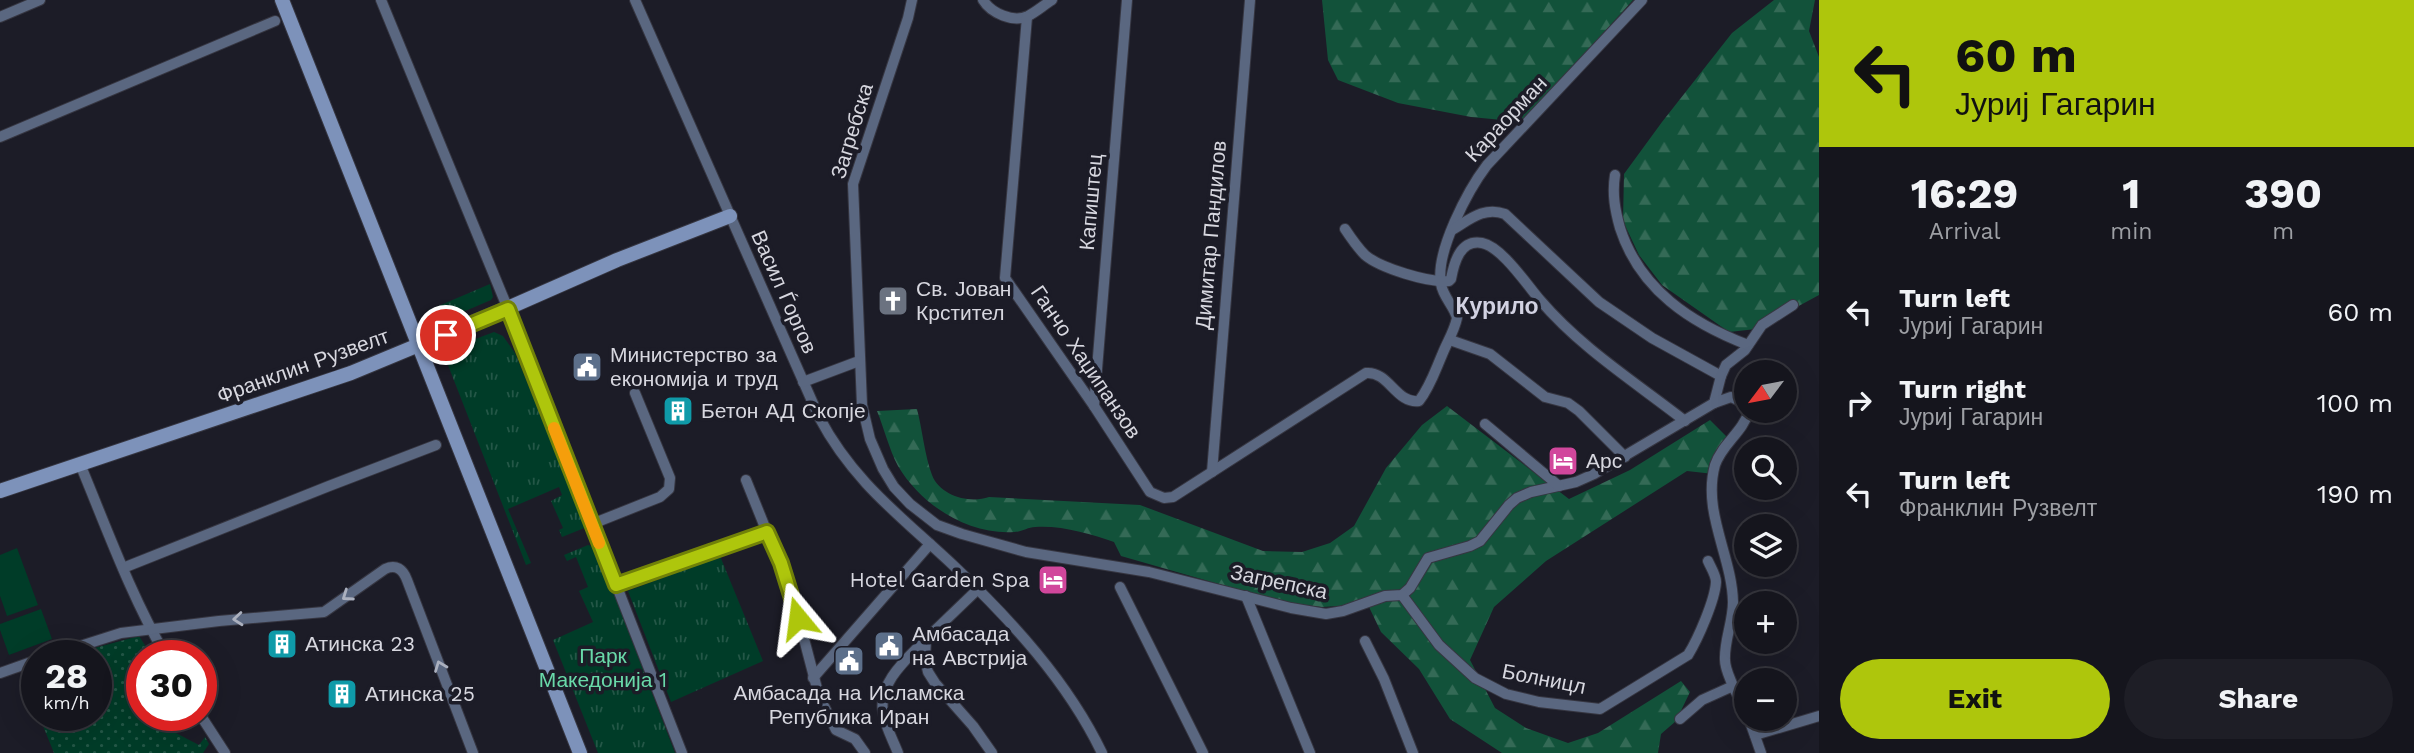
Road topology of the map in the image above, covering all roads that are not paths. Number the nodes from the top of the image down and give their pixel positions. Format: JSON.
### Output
{"nodes":[{"id":1,"x":40,"y":0,"type":"edge"},
{"id":2,"x":282,"y":0,"type":"edge"},
{"id":3,"x":381,"y":0,"type":"edge"},
{"id":4,"x":635,"y":0,"type":"edge"},
{"id":5,"x":912,"y":0,"type":"edge"},
{"id":6,"x":918,"y":0,"type":"edge"},
{"id":7,"x":983,"y":0,"type":"edge"},
{"id":8,"x":1052,"y":0,"type":"edge"},
{"id":9,"x":1127,"y":0,"type":"edge"},
{"id":10,"x":1250,"y":0,"type":"edge"},
{"id":11,"x":1642,"y":0,"type":"edge"},
{"id":12,"x":0,"y":17,"type":"edge"},
{"id":13,"x":1027,"y":17,"type":"junction"},
{"id":14,"x":908,"y":18,"type":"junction"},
{"id":15,"x":275,"y":21,"type":"dead end"},
{"id":16,"x":0,"y":137,"type":"edge"},
{"id":17,"x":1615,"y":175,"type":"dead end"},
{"id":18,"x":730,"y":216,"type":"junction"},
{"id":19,"x":1345,"y":229,"type":"dead end"},
{"id":20,"x":1452,"y":230,"type":"junction"},
{"id":21,"x":1440,"y":282,"type":"junction"},
{"id":22,"x":1793,"y":305,"type":"dead end"},
{"id":23,"x":508,"y":309,"type":"junction"},
{"id":24,"x":1450,"y":340,"type":"junction"},
{"id":25,"x":421,"y":345,"type":"junction"},
{"id":26,"x":1748,"y":345,"type":"junction"},
{"id":27,"x":859,"y":361,"type":"junction"},
{"id":28,"x":1721,"y":376,"type":"junction"},
{"id":29,"x":803,"y":382,"type":"junction"},
{"id":30,"x":635,"y":393,"type":"dead end"},
{"id":31,"x":1734,"y":398,"type":"edge"},
{"id":32,"x":1714,"y":403,"type":"junction"},
{"id":33,"x":1094,"y":406,"type":"junction"},
{"id":34,"x":1685,"y":421,"type":"junction"},
{"id":35,"x":1485,"y":424,"type":"dead end"},
{"id":36,"x":1743,"y":424,"type":"edge"},
{"id":37,"x":436,"y":445,"type":"dead end"},
{"id":38,"x":1625,"y":457,"type":"junction"},
{"id":39,"x":80,"y":464,"type":"junction"},
{"id":40,"x":1212,"y":472,"type":"junction"},
{"id":41,"x":746,"y":480,"type":"dead end"},
{"id":42,"x":1559,"y":486,"type":"junction"},
{"id":43,"x":0,"y":491,"type":"edge"},
{"id":44,"x":592,"y":524,"type":"junction"},
{"id":45,"x":767,"y":532,"type":"junction"},
{"id":46,"x":930,"y":544,"type":"junction"},
{"id":47,"x":1708,"y":561,"type":"dead end"},
{"id":48,"x":122,"y":568,"type":"junction"},
{"id":49,"x":616,"y":585,"type":"junction"},
{"id":50,"x":1120,"y":587,"type":"dead end"},
{"id":51,"x":977,"y":590,"type":"junction"},
{"id":52,"x":1402,"y":595,"type":"junction"},
{"id":53,"x":1246,"y":596,"type":"junction"},
{"id":54,"x":150,"y":629,"type":"junction"},
{"id":55,"x":926,"y":639,"type":"junction"},
{"id":56,"x":99,"y":640,"type":"edge"},
{"id":57,"x":157,"y":640,"type":"edge"},
{"id":58,"x":1365,"y":641,"type":"dead end"},
{"id":59,"x":21,"y":666,"type":"edge"},
{"id":60,"x":0,"y":673,"type":"edge"},
{"id":61,"x":813,"y":678,"type":"junction"},
{"id":62,"x":1734,"y":679,"type":"edge"},
{"id":63,"x":1734,"y":692,"type":"edge"},
{"id":64,"x":1819,"y":716,"type":"edge"},
{"id":65,"x":1680,"y":719,"type":"dead end"},
{"id":66,"x":211,"y":731,"type":"edge"},
{"id":67,"x":1754,"y":731,"type":"edge"},
{"id":68,"x":1755,"y":735,"type":"junction"},
{"id":69,"x":897,"y":751,"type":"edge"},
{"id":70,"x":226,"y":753,"type":"edge"},
{"id":71,"x":473,"y":753,"type":"edge"},
{"id":72,"x":580,"y":753,"type":"edge"},
{"id":73,"x":682,"y":753,"type":"edge"},
{"id":74,"x":865,"y":753,"type":"edge"},
{"id":75,"x":885,"y":753,"type":"edge"},
{"id":76,"x":992,"y":753,"type":"edge"},
{"id":77,"x":1102,"y":753,"type":"edge"},
{"id":78,"x":1203,"y":753,"type":"edge"},
{"id":79,"x":1310,"y":753,"type":"edge"},
{"id":80,"x":1413,"y":753,"type":"edge"},
{"id":81,"x":1761,"y":753,"type":"edge"}],
"edges":[{"from":1,"to":12,"type":"street"},
{"from":2,"to":25,"type":"street"},
{"from":3,"to":23,"type":"street"},
{"from":4,"to":18,"type":"street","name":"Васил Ѓоргов"},
{"from":5,"to":14,"type":"street","name":"Загребска"},
{"from":6,"to":14,"type":"street"},
{"from":7,"to":13,"type":"street"},
{"from":8,"to":13,"type":"street"},
{"from":9,"to":33,"type":"street","name":"Капиштец"},
{"from":10,"to":40,"type":"street","name":"Димитар Пандилов"},
{"from":11,"to":20,"type":"street","name":"Караорман"},
{"from":13,"to":33,"type":"street","name":"Ганчо Хаџипанзов"},
{"from":14,"to":27,"type":"street","name":"Загребска"},
{"from":15,"to":16,"type":"street"},
{"from":17,"to":26,"type":"street"},
{"from":18,"to":23,"type":"street","name":"Франклин Рузвелт"},
{"from":18,"to":29,"type":"street","name":"Васил Ѓоргов"},
{"from":19,"to":21,"type":"street"},
{"from":20,"to":21,"type":"street","name":"Караорман"},
{"from":20,"to":28,"type":"street"},
{"from":21,"to":24,"type":"street"},
{"from":21,"to":34,"type":"street"},
{"from":22,"to":26,"type":"street"},
{"from":23,"to":25,"type":"street","name":"Франклин Рузвелт"},
{"from":23,"to":44,"type":"street"},
{"from":24,"to":38,"type":"street"},
{"from":24,"to":40,"type":"street"},
{"from":25,"to":39,"type":"street","name":"Франклин Рузвелт"},
{"from":25,"to":72,"type":"street"},
{"from":26,"to":28,"type":"street"},
{"from":27,"to":29,"type":"street"},
{"from":27,"to":53,"type":"street","name":"Загрепска"},
{"from":28,"to":32,"type":"street"},
{"from":29,"to":46,"type":"street","name":"Васил Ѓоргов"},
{"from":30,"to":44,"type":"street"},
{"from":31,"to":32,"type":"street"},
{"from":32,"to":34,"type":"street"},
{"from":33,"to":40,"type":"street","name":"Ганчо Хаџипанзов"},
{"from":34,"to":38,"type":"street"},
{"from":35,"to":42,"type":"street"},
{"from":36,"to":62,"type":"street"},
{"from":37,"to":48,"type":"street"},
{"from":38,"to":42,"type":"street"},
{"from":39,"to":43,"type":"street","name":"Франклин Рузвелт"},
{"from":39,"to":48,"type":"street"},
{"from":41,"to":45,"type":"street"},
{"from":42,"to":52,"type":"street"},
{"from":44,"to":49,"type":"street"},
{"from":45,"to":49,"type":"street"},
{"from":45,"to":61,"type":"street"},
{"from":46,"to":51,"type":"street","name":"Васил Ѓоргов"},
{"from":46,"to":61,"type":"street"},
{"from":47,"to":52,"type":"street","name":"Болницл"},
{"from":48,"to":54,"type":"street"},
{"from":49,"to":73,"type":"street"},
{"from":50,"to":78,"type":"street"},
{"from":51,"to":55,"type":"street"},
{"from":51,"to":77,"type":"street","name":"Васил Ѓоргов"},
{"from":52,"to":53,"type":"street","name":"Загрепска"},
{"from":53,"to":79,"type":"street"},
{"from":54,"to":56,"type":"street"},
{"from":54,"to":57,"type":"street"},
{"from":71,"to":54,"type":"street","one_way":true},
{"from":55,"to":69,"type":"street"},
{"from":55,"to":76,"type":"street"},
{"from":58,"to":80,"type":"street"},
{"from":59,"to":60,"type":"street"},
{"from":61,"to":74,"type":"street"},
{"from":63,"to":65,"type":"street"},
{"from":64,"to":68,"type":"street"},
{"from":66,"to":70,"type":"street"},
{"from":67,"to":68,"type":"street"},
{"from":68,"to":81,"type":"street"},
{"from":69,"to":75,"type":"street"}]}
